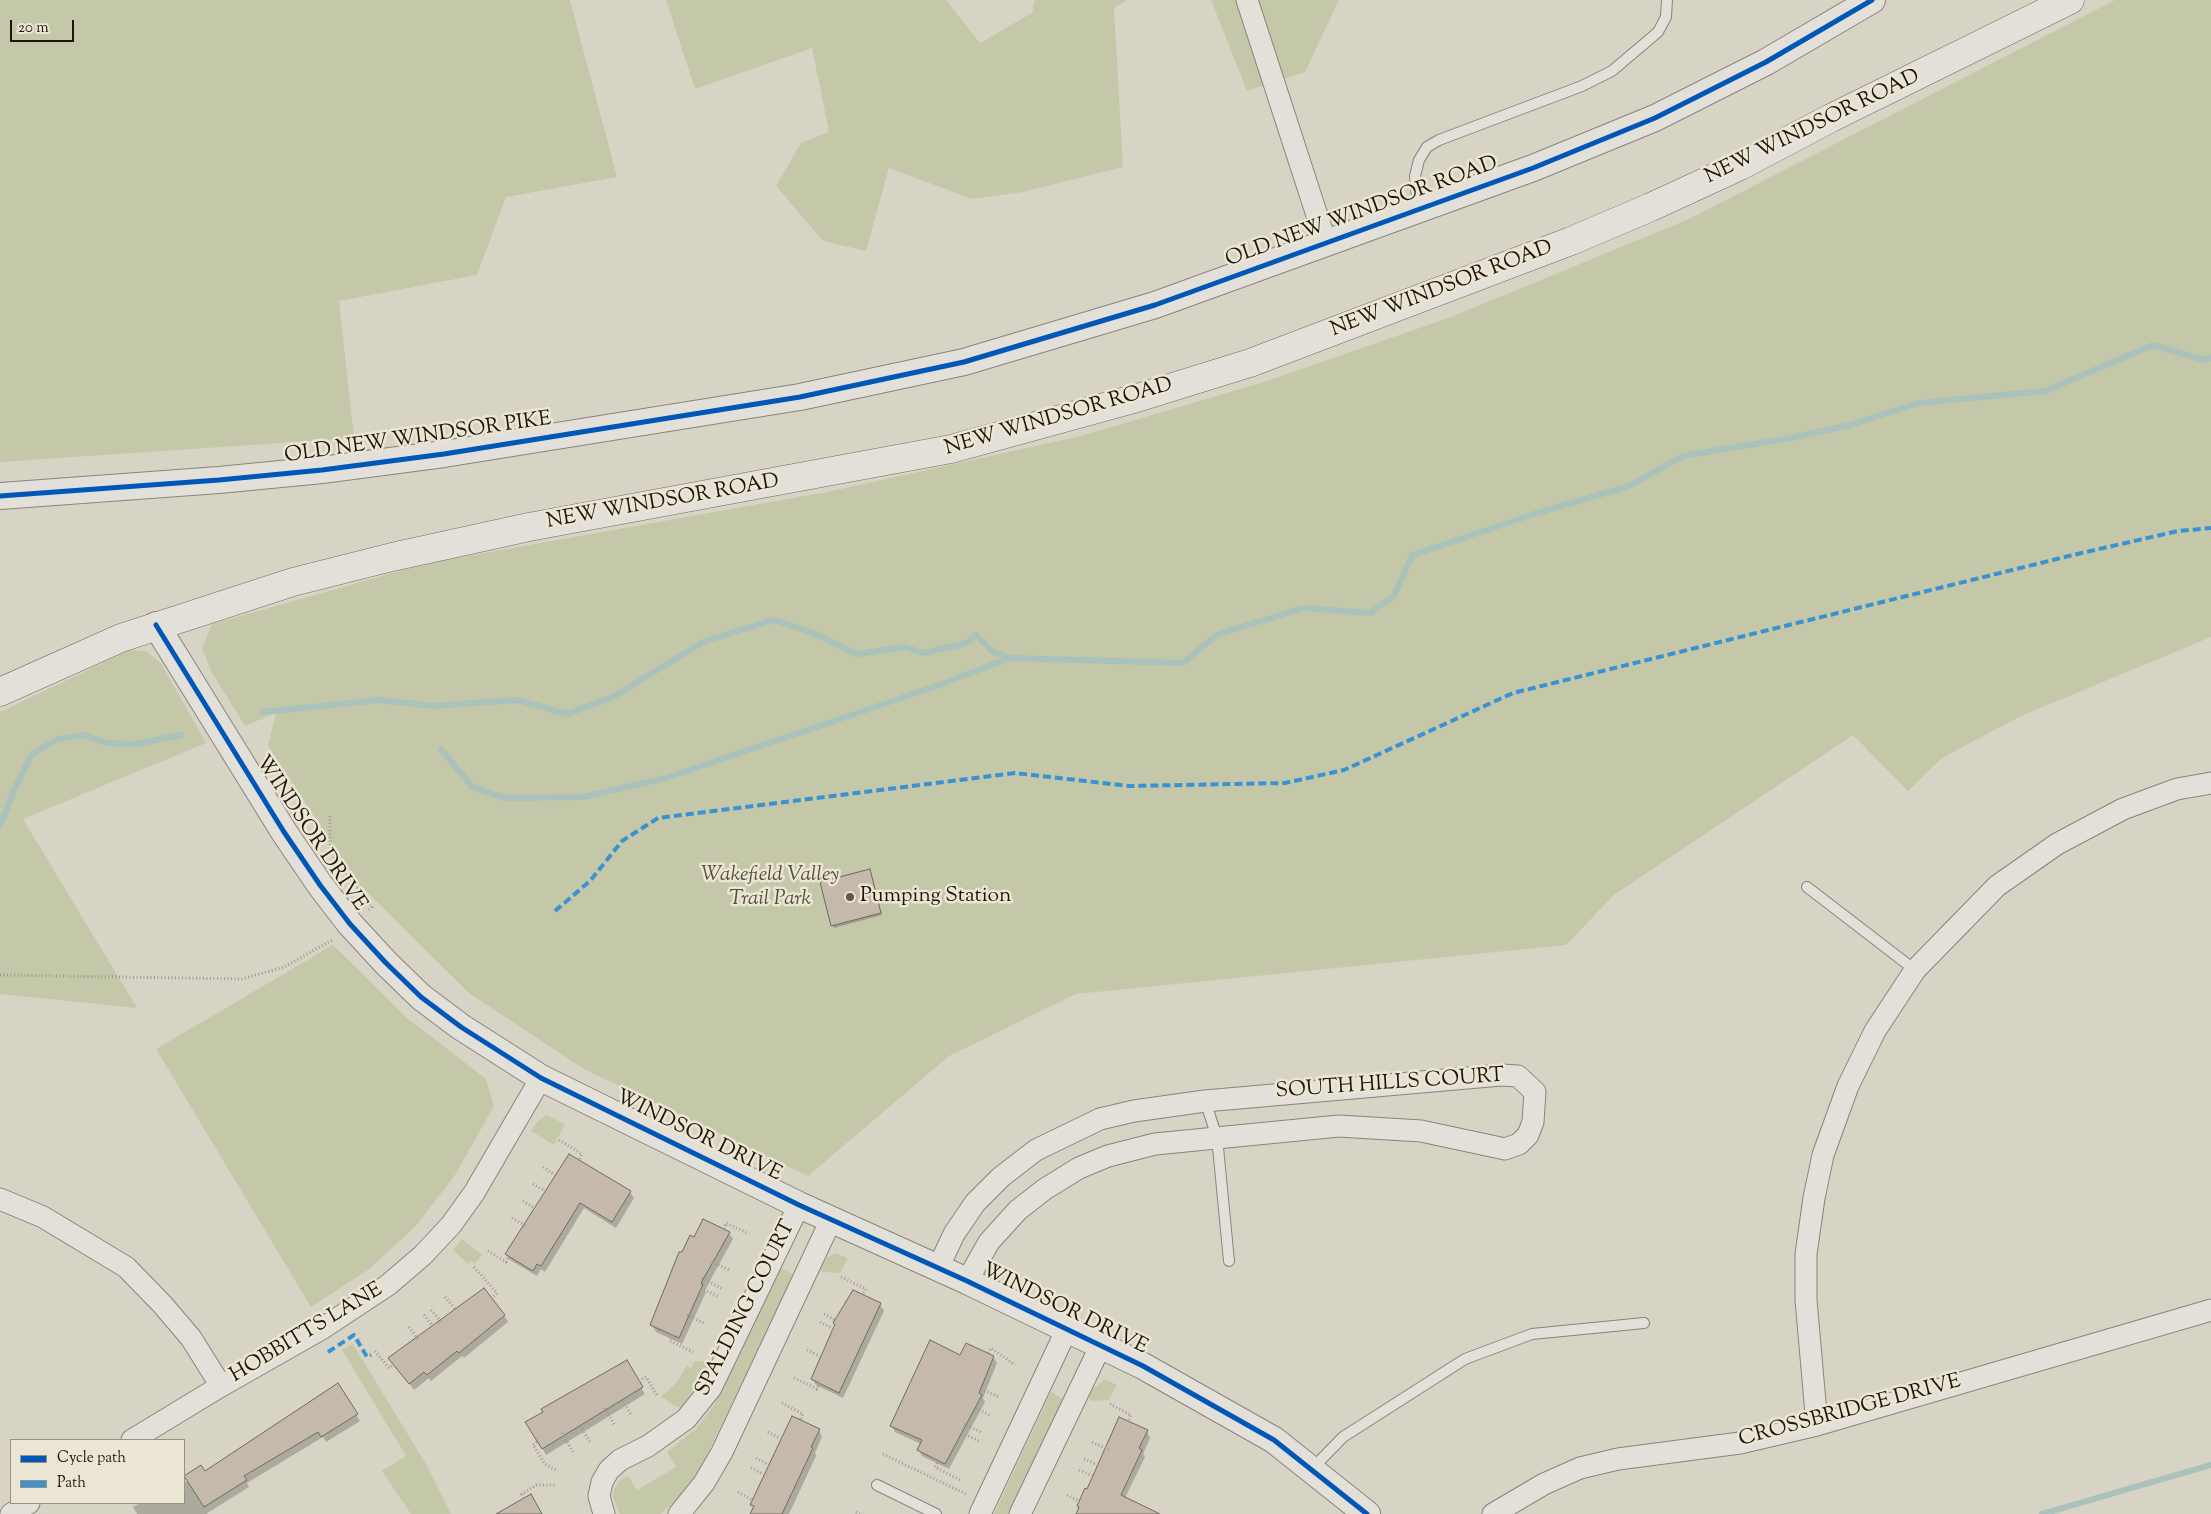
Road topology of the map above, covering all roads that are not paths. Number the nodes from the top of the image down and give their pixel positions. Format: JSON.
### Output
{"nodes":[{"id":1,"x":1247,"y":0,"type":"edge"},
{"id":2,"x":1667,"y":0,"type":"edge"},
{"id":3,"x":1872,"y":0,"type":"edge"},
{"id":4,"x":2070,"y":0,"type":"edge"},
{"id":5,"x":1418,"y":210,"type":"junction"},
{"id":6,"x":1326,"y":243,"type":"junction"},
{"id":7,"x":837,"y":390,"type":"joint"},
{"id":8,"x":0,"y":496,"type":"edge"},
{"id":9,"x":156,"y":625,"type":"junction"},
{"id":10,"x":0,"y":692,"type":"edge"},
{"id":11,"x":2211,"y":783,"type":"edge"},
{"id":12,"x":1807,"y":887,"type":"dead end"},
{"id":13,"x":1915,"y":970,"type":"junction"},
{"id":14,"x":541,"y":1078,"type":"junction"},
{"id":15,"x":1205,"y":1101,"type":"junction"},
{"id":16,"x":1217,"y":1137,"type":"junction"},
{"id":17,"x":0,"y":1199,"type":"edge"},
{"id":18,"x":799,"y":1204,"type":"junction"},
{"id":19,"x":831,"y":1220,"type":"junction"},
{"id":20,"x":1229,"y":1261,"type":"dead end"},
{"id":21,"x":938,"y":1268,"type":"junction"},
{"id":22,"x":967,"y":1281,"type":"junction"},
{"id":23,"x":2211,"y":1310,"type":"edge"},
{"id":24,"x":1644,"y":1323,"type":"dead end"},
{"id":25,"x":1067,"y":1329,"type":"junction"},
{"id":26,"x":1101,"y":1345,"type":"junction"},
{"id":27,"x":221,"y":1386,"type":"junction"},
{"id":28,"x":1817,"y":1425,"type":"junction"},
{"id":29,"x":134,"y":1439,"type":"edge"},
{"id":30,"x":1312,"y":1469,"type":"junction"},
{"id":31,"x":877,"y":1485,"type":"dead end"},
{"id":32,"x":28,"y":1504,"type":"edge"},
{"id":33,"x":11,"y":1514,"type":"edge"},
{"id":34,"x":604,"y":1514,"type":"edge"},
{"id":35,"x":679,"y":1514,"type":"edge"},
{"id":36,"x":936,"y":1514,"type":"edge"},
{"id":37,"x":980,"y":1514,"type":"edge"},
{"id":38,"x":1020,"y":1514,"type":"edge"},
{"id":39,"x":1367,"y":1514,"type":"edge"},
{"id":40,"x":1493,"y":1514,"type":"edge"}],
"edges":[{"from":1,"to":6,"type":"street"},
{"from":2,"to":5,"type":"lane"},
{"from":3,"to":5,"type":"street","name":"OLD NEW WINDSOR ROAD"},
{"from":4,"to":9,"type":"main road","name":"NEW WINDSOR ROAD"},
{"from":5,"to":6,"type":"street","name":"OLD NEW WINDSOR ROAD"},
{"from":6,"to":7,"type":"street","name":"OLD NEW WINDSOR ROAD"},
{"from":7,"to":8,"type":"street","name":"OLD NEW WINDSOR PIKE"},
{"from":9,"to":10,"type":"main road","name":"NEW WINDSOR ROAD"},
{"from":9,"to":14,"type":"street","name":"WINDSOR DRIVE"},
{"from":11,"to":13,"type":"street"},
{"from":12,"to":13,"type":"lane"},
{"from":13,"to":28,"type":"street"},
{"from":14,"to":18,"type":"street","name":"WINDSOR DRIVE"},
{"from":14,"to":27,"type":"street","name":"HOBBITTS LANE"},
{"from":15,"to":16,"type":"lane"},
{"from":15,"to":16,"type":"street","name":"SOUTH HILLS COURT"},
{"from":15,"to":21,"type":"street","name":"SOUTH HILLS COURT"},
{"from":16,"to":20,"type":"lane"},
{"from":16,"to":22,"type":"street","name":"SOUTH HILLS COURT"},
{"from":17,"to":27,"type":"street"},
{"from":18,"to":19,"type":"street","name":"WINDSOR DRIVE"},
{"from":18,"to":34,"type":"street","name":"SPALDING COURT"},
{"from":19,"to":21,"type":"street","name":"WINDSOR DRIVE"},
{"from":19,"to":35,"type":"street","name":"SPALDING COURT"},
{"from":21,"to":22,"type":"street","name":"WINDSOR DRIVE"},
{"from":22,"to":25,"type":"street","name":"WINDSOR DRIVE"},
{"from":23,"to":28,"type":"street","name":"CROSSBRIDGE DRIVE"},
{"from":24,"to":30,"type":"lane"},
{"from":25,"to":26,"type":"street","name":"WINDSOR DRIVE"},
{"from":25,"to":37,"type":"street"},
{"from":26,"to":30,"type":"street","name":"WINDSOR DRIVE"},
{"from":26,"to":38,"type":"street"},
{"from":27,"to":29,"type":"street","name":"HOBBITTS LANE"},
{"from":28,"to":40,"type":"street","name":"CROSSBRIDGE DRIVE"},
{"from":30,"to":39,"type":"street","name":"WINDSOR DRIVE"},
{"from":31,"to":36,"type":"lane"},
{"from":32,"to":33,"type":"street"}]}
